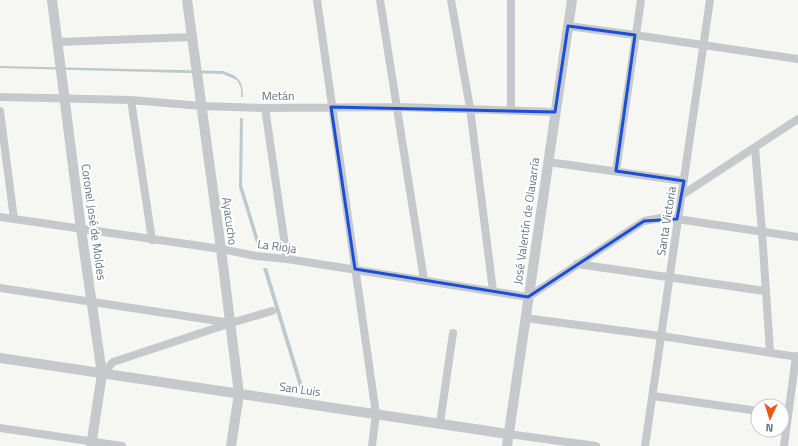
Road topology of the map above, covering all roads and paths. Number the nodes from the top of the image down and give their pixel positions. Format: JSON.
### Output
{"nodes":[{"id":1,"x":52,"y":0,"type":"edge"},
{"id":2,"x":186,"y":0,"type":"edge"},
{"id":3,"x":317,"y":0,"type":"edge"},
{"id":4,"x":380,"y":0,"type":"edge"},
{"id":5,"x":451,"y":0,"type":"edge"},
{"id":6,"x":511,"y":0,"type":"edge"},
{"id":7,"x":572,"y":0,"type":"edge"},
{"id":8,"x":641,"y":0,"type":"edge"},
{"id":9,"x":710,"y":0,"type":"edge"},
{"id":10,"x":568,"y":26,"type":"junction"},
{"id":11,"x":636,"y":35,"type":"junction"},
{"id":12,"x":192,"y":37,"type":"junction"},
{"id":13,"x":704,"y":46,"type":"junction"},
{"id":14,"x":58,"y":47,"type":"junction"},
{"id":15,"x":798,"y":59,"type":"edge"},
{"id":16,"x":0,"y":97,"type":"edge"},
{"id":17,"x":65,"y":99,"type":"junction"},
{"id":18,"x":131,"y":100,"type":"junction"},
{"id":19,"x":201,"y":106,"type":"junction"},
{"id":20,"x":331,"y":107,"type":"junction"},
{"id":21,"x":397,"y":107,"type":"junction"},
{"id":22,"x":266,"y":108,"type":"junction"},
{"id":23,"x":470,"y":108,"type":"junction"},
{"id":24,"x":512,"y":109,"type":"junction"},
{"id":25,"x":0,"y":111,"type":"edge"},
{"id":26,"x":555,"y":112,"type":"junction"},
{"id":27,"x":798,"y":120,"type":"edge"},
{"id":28,"x":755,"y":148,"type":"junction"},
{"id":29,"x":548,"y":162,"type":"junction"},
{"id":30,"x":616,"y":171,"type":"junction"},
{"id":31,"x":684,"y":181,"type":"junction"},
{"id":32,"x":682,"y":195,"type":"junction"},
{"id":33,"x":0,"y":217,"type":"edge"},
{"id":34,"x":14,"y":219,"type":"junction"},
{"id":35,"x":677,"y":219,"type":"junction"},
{"id":36,"x":81,"y":229,"type":"junction"},
{"id":37,"x":762,"y":232,"type":"junction"},
{"id":38,"x":798,"y":237,"type":"edge"},
{"id":39,"x":152,"y":240,"type":"junction"},
{"id":40,"x":221,"y":249,"type":"junction"},
{"id":41,"x":287,"y":259,"type":"junction"},
{"id":42,"x":577,"y":264,"type":"junction"},
{"id":43,"x":355,"y":269,"type":"junction"},
{"id":44,"x":670,"y":276,"type":"junction"},
{"id":45,"x":424,"y":280,"type":"junction"},
{"id":46,"x":0,"y":288,"type":"edge"},
{"id":47,"x":765,"y":290,"type":"junction"},
{"id":48,"x":493,"y":291,"type":"junction"},
{"id":49,"x":528,"y":297,"type":"junction"},
{"id":50,"x":92,"y":302,"type":"junction"},
{"id":51,"x":272,"y":311,"type":"dead end"},
{"id":52,"x":525,"y":318,"type":"junction"},
{"id":53,"x":231,"y":323,"type":"junction"},
{"id":54,"x":453,"y":333,"type":"dead end"},
{"id":55,"x":661,"y":336,"type":"junction"},
{"id":56,"x":770,"y":352,"type":"junction"},
{"id":57,"x":797,"y":356,"type":"edge"},
{"id":58,"x":0,"y":358,"type":"edge"},
{"id":59,"x":102,"y":374,"type":"junction"},
{"id":60,"x":239,"y":394,"type":"junction"},
{"id":61,"x":653,"y":396,"type":"junction"},
{"id":62,"x":788,"y":398,"type":"edge"},
{"id":63,"x":750,"y":410,"type":"edge"},
{"id":64,"x":376,"y":414,"type":"junction"},
{"id":65,"x":440,"y":423,"type":"junction"},
{"id":66,"x":0,"y":428,"type":"edge"},
{"id":67,"x":508,"y":434,"type":"junction"},
{"id":68,"x":92,"y":444,"type":"edge"},
{"id":69,"x":122,"y":446,"type":"edge"},
{"id":70,"x":231,"y":446,"type":"edge"},
{"id":71,"x":372,"y":446,"type":"edge"},
{"id":72,"x":507,"y":446,"type":"edge"},
{"id":73,"x":596,"y":446,"type":"edge"},
{"id":74,"x":645,"y":446,"type":"edge"}],
"edges":[{"from":1,"to":14,"type":"street","name":"Coronel José de Moldes"},
{"from":2,"to":12,"type":"street","name":"Ayacucho"},
{"from":3,"to":20,"type":"street"},
{"from":4,"to":21,"type":"street"},
{"from":5,"to":23,"type":"street"},
{"from":6,"to":24,"type":"street"},
{"from":7,"to":10,"type":"street","name":"José Valentín de Olavarría"},
{"from":8,"to":11,"type":"street"},
{"from":9,"to":13,"type":"street","name":"Santa Victoria"},
{"from":10,"to":11,"type":"street"},
{"from":10,"to":26,"type":"street","name":"José Valentín de Olavarría"},
{"from":11,"to":13,"type":"street"},
{"from":11,"to":30,"type":"street"},
{"from":12,"to":14,"type":"street"},
{"from":12,"to":19,"type":"street","name":"Ayacucho"},
{"from":13,"to":15,"type":"street"},
{"from":13,"to":31,"type":"street","name":"Santa Victoria"},
{"from":14,"to":17,"type":"street","name":"Coronel José de Moldes"},
{"from":16,"to":17,"type":"street","name":"Metán"},
{"from":17,"to":18,"type":"street","name":"Metán"},
{"from":17,"to":36,"type":"street","name":"Coronel José de Moldes"},
{"from":18,"to":19,"type":"street","name":"Metán"},
{"from":18,"to":39,"type":"street"},
{"from":19,"to":22,"type":"street","name":"Metán"},
{"from":19,"to":40,"type":"street","name":"Ayacucho"},
{"from":20,"to":21,"type":"street","name":"Metán"},
{"from":20,"to":22,"type":"street","name":"Metán"},
{"from":20,"to":43,"type":"street"},
{"from":21,"to":23,"type":"street","name":"Metán"},
{"from":21,"to":45,"type":"street"},
{"from":22,"to":41,"type":"street"},
{"from":23,"to":24,"type":"street","name":"Metán"},
{"from":23,"to":48,"type":"street"},
{"from":24,"to":26,"type":"street","name":"Metán"},
{"from":25,"to":34,"type":"street"},
{"from":26,"to":29,"type":"street","name":"José Valentín de Olavarría"},
{"from":27,"to":28,"type":"street"},
{"from":28,"to":32,"type":"street"},
{"from":28,"to":37,"type":"street"},
{"from":29,"to":30,"type":"street"},
{"from":29,"to":49,"type":"street","name":"José Valentín de Olavarría"},
{"from":30,"to":31,"type":"street"},
{"from":31,"to":32,"type":"street","name":"Santa Victoria"},
{"from":32,"to":35,"type":"street","name":"Santa Victoria"},
{"from":33,"to":34,"type":"street","name":"La Rioja"},
{"from":34,"to":36,"type":"street","name":"La Rioja"},
{"from":35,"to":37,"type":"street"},
{"from":35,"to":42,"type":"street"},
{"from":35,"to":44,"type":"street","name":"Santa Victoria"},
{"from":36,"to":39,"type":"street","name":"La Rioja"},
{"from":36,"to":50,"type":"street","name":"Coronel José de Moldes"},
{"from":37,"to":38,"type":"street"},
{"from":37,"to":47,"type":"street"},
{"from":39,"to":40,"type":"street","name":"La Rioja"},
{"from":40,"to":41,"type":"street","name":"La Rioja"},
{"from":40,"to":53,"type":"street","name":"Ayacucho"},
{"from":41,"to":43,"type":"street","name":"La Rioja"},
{"from":42,"to":44,"type":"street"},
{"from":42,"to":49,"type":"street"},
{"from":43,"to":45,"type":"street","name":"La Rioja"},
{"from":43,"to":64,"type":"street"},
{"from":44,"to":47,"type":"street"},
{"from":44,"to":55,"type":"street","name":"Santa Victoria"},
{"from":45,"to":48,"type":"street","name":"La Rioja"},
{"from":46,"to":50,"type":"street"},
{"from":47,"to":56,"type":"street"},
{"from":48,"to":49,"type":"street","name":"La Rioja"},
{"from":49,"to":52,"type":"street","name":"José Valentín de Olavarría"},
{"from":50,"to":53,"type":"street"},
{"from":50,"to":59,"type":"street","name":"Coronel José de Moldes"},
{"from":51,"to":53,"type":"street"},
{"from":52,"to":55,"type":"street"},
{"from":52,"to":67,"type":"street","name":"José Valentín de Olavarría"},
{"from":53,"to":59,"type":"street"},
{"from":53,"to":60,"type":"street","name":"Ayacucho"},
{"from":54,"to":65,"type":"street"},
{"from":55,"to":56,"type":"street"},
{"from":55,"to":61,"type":"street","name":"Santa Victoria"},
{"from":56,"to":57,"type":"street"},
{"from":57,"to":62,"type":"street"},
{"from":58,"to":59,"type":"street","name":"San Luis"},
{"from":59,"to":60,"type":"street","name":"San Luis"},
{"from":59,"to":68,"type":"street","name":"Coronel José de Moldes"},
{"from":60,"to":64,"type":"street","name":"San Luis"},
{"from":60,"to":70,"type":"street","name":"Ayacucho"},
{"from":61,"to":63,"type":"street"},
{"from":61,"to":74,"type":"street","name":"Santa Victoria"},
{"from":64,"to":65,"type":"street","name":"San Luis"},
{"from":64,"to":71,"type":"street"},
{"from":65,"to":67,"type":"street","name":"San Luis"},
{"from":66,"to":68,"type":"street"},
{"from":67,"to":72,"type":"street","name":"José Valentín de Olavarría"},
{"from":67,"to":73,"type":"street","name":"San Luis"},
{"from":68,"to":69,"type":"street"}]}
